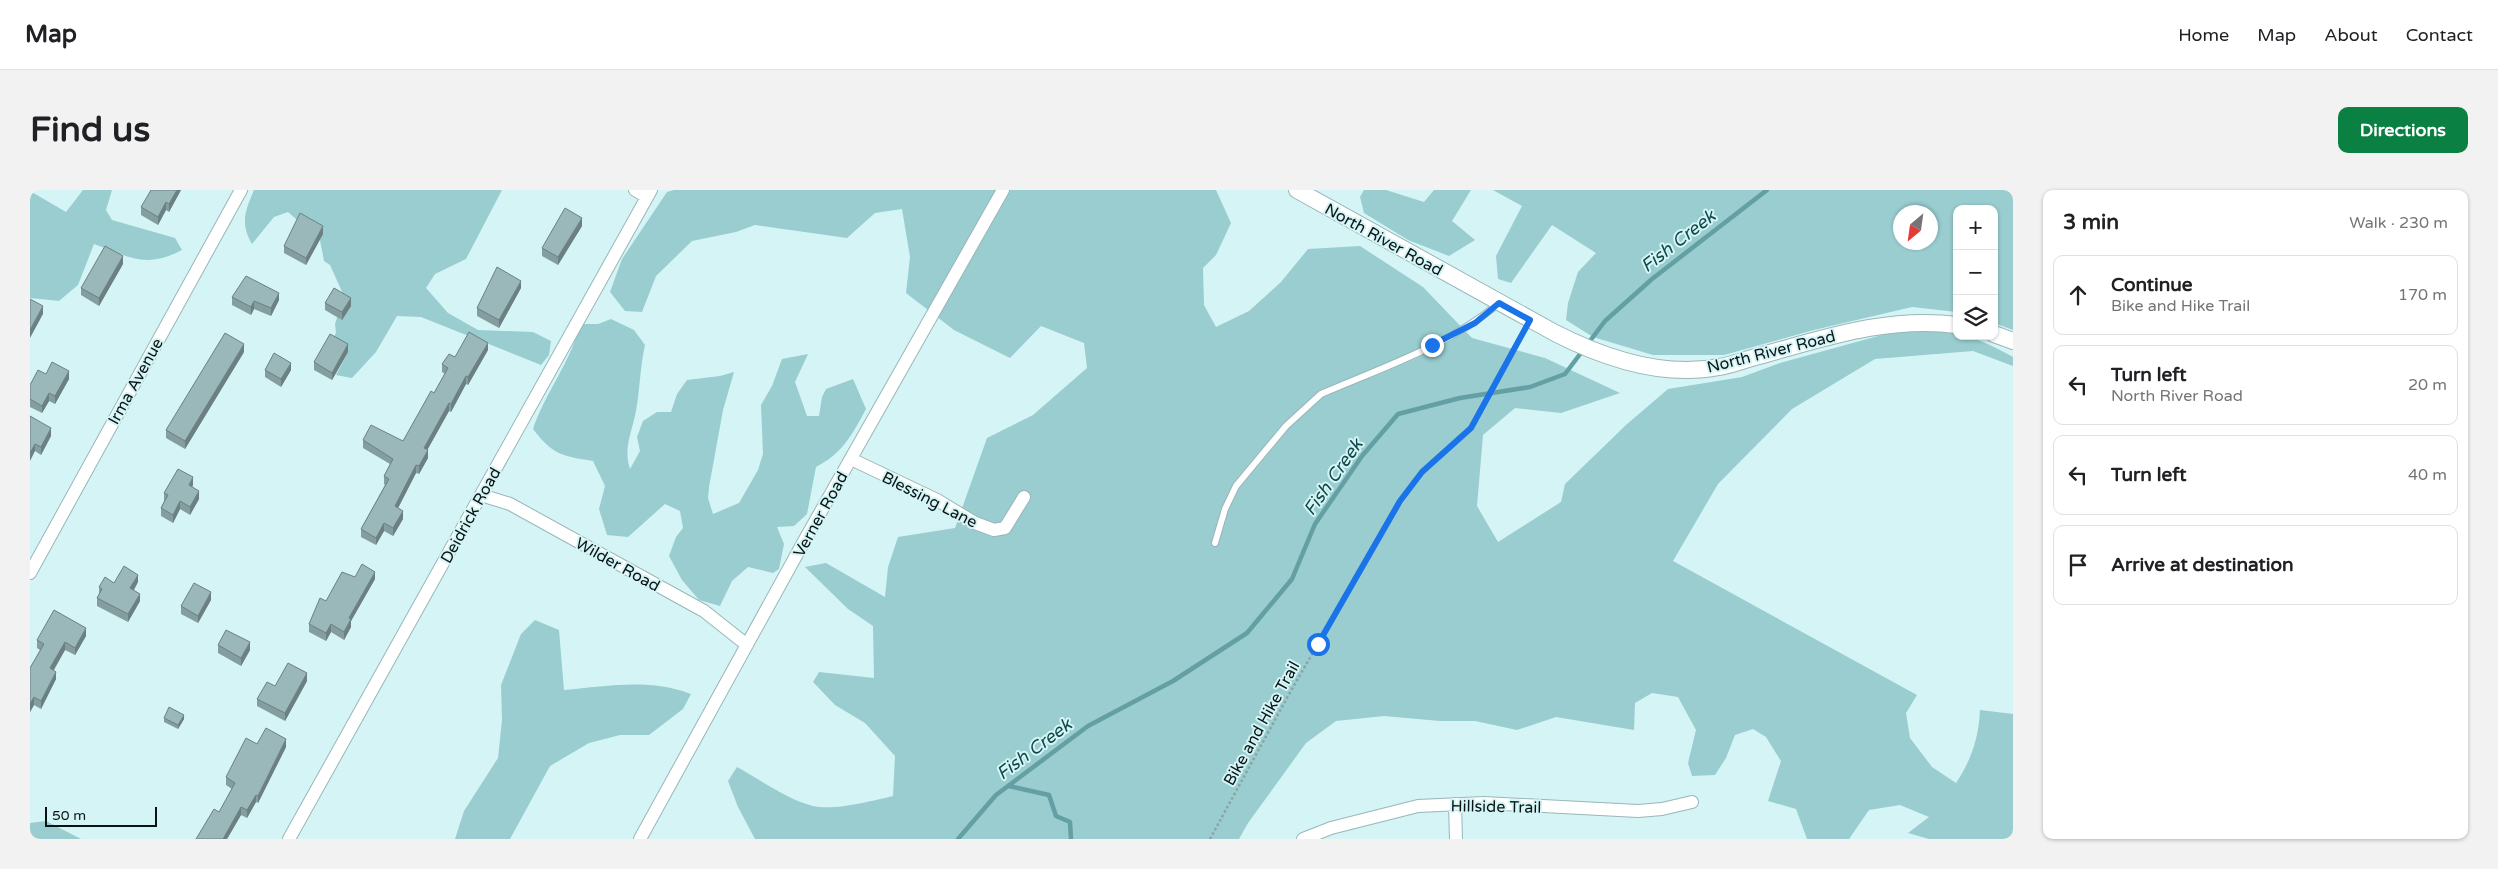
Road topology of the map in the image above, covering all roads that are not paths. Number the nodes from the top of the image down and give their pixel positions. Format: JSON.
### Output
{"nodes":[{"id":1,"x":241,"y":190,"type":"edge"},
{"id":2,"x":635,"y":190,"type":"edge"},
{"id":3,"x":1003,"y":190,"type":"edge"},
{"id":4,"x":1297,"y":190,"type":"edge"},
{"id":5,"x":649,"y":193,"type":"edge"},
{"id":6,"x":1499,"y":303,"type":"junction"},
{"id":7,"x":1953,"y":325,"type":"edge"},
{"id":8,"x":1998,"y":335,"type":"edge"},
{"id":9,"x":2013,"y":341,"type":"edge"},
{"id":10,"x":851,"y":459,"type":"junction"},
{"id":11,"x":481,"y":495,"type":"junction"},
{"id":12,"x":1024,"y":497,"type":"dead end"},
{"id":13,"x":1214,"y":543,"type":"dead end"},
{"id":14,"x":30,"y":573,"type":"edge"},
{"id":15,"x":747,"y":645,"type":"junction"},
{"id":16,"x":1692,"y":802,"type":"dead end"},
{"id":17,"x":1455,"y":804,"type":"junction"},
{"id":18,"x":289,"y":839,"type":"edge"},
{"id":19,"x":640,"y":839,"type":"edge"},
{"id":20,"x":1303,"y":839,"type":"edge"},
{"id":21,"x":1456,"y":839,"type":"edge"}],
"edges":[{"from":1,"to":14,"type":"street","name":"Irma Avenue"},
{"from":2,"to":5,"type":"street"},
{"from":3,"to":10,"type":"street","name":"Verner Road"},
{"from":4,"to":6,"type":"street","name":"North River Road"},
{"from":5,"to":11,"type":"street","name":"Deidrick Road"},
{"from":6,"to":7,"type":"street","name":"North River Road"},
{"from":6,"to":13,"type":"lane"},
{"from":8,"to":9,"type":"street"},
{"from":10,"to":12,"type":"street","name":"Blessing Lane"},
{"from":10,"to":15,"type":"street","name":"Verner Road"},
{"from":11,"to":15,"type":"street","name":"Wilder Road"},
{"from":11,"to":18,"type":"street","name":"Deidrick Road"},
{"from":15,"to":19,"type":"street","name":"Verner Road"},
{"from":16,"to":17,"type":"street","name":"Hillside Trail"},
{"from":17,"to":20,"type":"street","name":"Hillside Trail"},
{"from":17,"to":21,"type":"street"}]}
